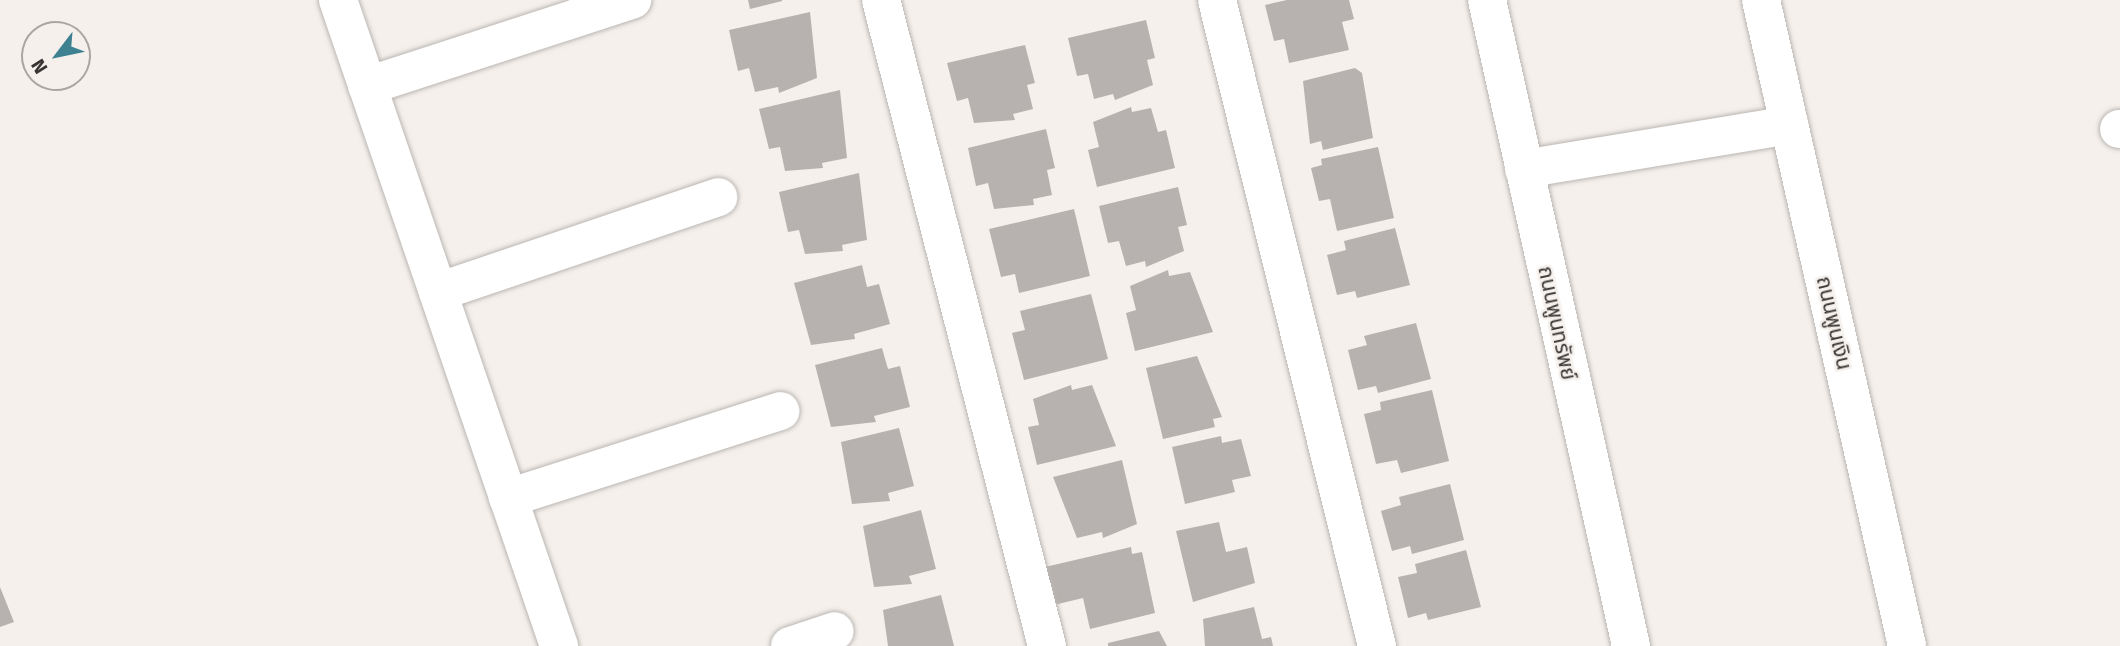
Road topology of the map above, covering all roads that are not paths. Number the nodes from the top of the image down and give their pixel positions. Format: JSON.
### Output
{"nodes":[{"id":1,"x":338,"y":0,"type":"edge"},
{"id":2,"x":632,"y":0,"type":"edge"},
{"id":3,"x":881,"y":0,"type":"edge"},
{"id":4,"x":1217,"y":0,"type":"edge"},
{"id":5,"x":1487,"y":0,"type":"edge"},
{"id":6,"x":1761,"y":0,"type":"edge"},
{"id":7,"x":568,"y":10,"type":"edge"},
{"id":8,"x":367,"y":86,"type":"junction"},
{"id":9,"x":1789,"y":125,"type":"junction"},
{"id":10,"x":1524,"y":169,"type":"junction"},
{"id":11,"x":718,"y":197,"type":"dead end"},
{"id":12,"x":438,"y":292,"type":"junction"},
{"id":13,"x":779,"y":411,"type":"dead end"},
{"id":14,"x":508,"y":498,"type":"junction"},
{"id":15,"x":835,"y":631,"type":"dead end"},
{"id":16,"x":559,"y":646,"type":"edge"},
{"id":17,"x":790,"y":646,"type":"edge"},
{"id":18,"x":1047,"y":646,"type":"edge"},
{"id":19,"x":1377,"y":646,"type":"edge"},
{"id":20,"x":1631,"y":646,"type":"edge"},
{"id":21,"x":1907,"y":646,"type":"edge"}],
"edges":[{"from":1,"to":8,"type":"street"},
{"from":2,"to":7,"type":"street"},
{"from":3,"to":18,"type":"street"},
{"from":4,"to":19,"type":"street"},
{"from":5,"to":10,"type":"street","name":"ถนนพูนทรัพย์"},
{"from":6,"to":9,"type":"street","name":"ถนนพูนเงิน"},
{"from":7,"to":8,"type":"street"},
{"from":8,"to":12,"type":"street"},
{"from":9,"to":10,"type":"street"},
{"from":9,"to":21,"type":"street","name":"ถนนพูนเงิน"},
{"from":10,"to":20,"type":"street","name":"ถนนพูนทรัพย์"},
{"from":11,"to":12,"type":"street"},
{"from":12,"to":14,"type":"street"},
{"from":13,"to":14,"type":"street"},
{"from":14,"to":16,"type":"street"},
{"from":15,"to":17,"type":"street"}]}
